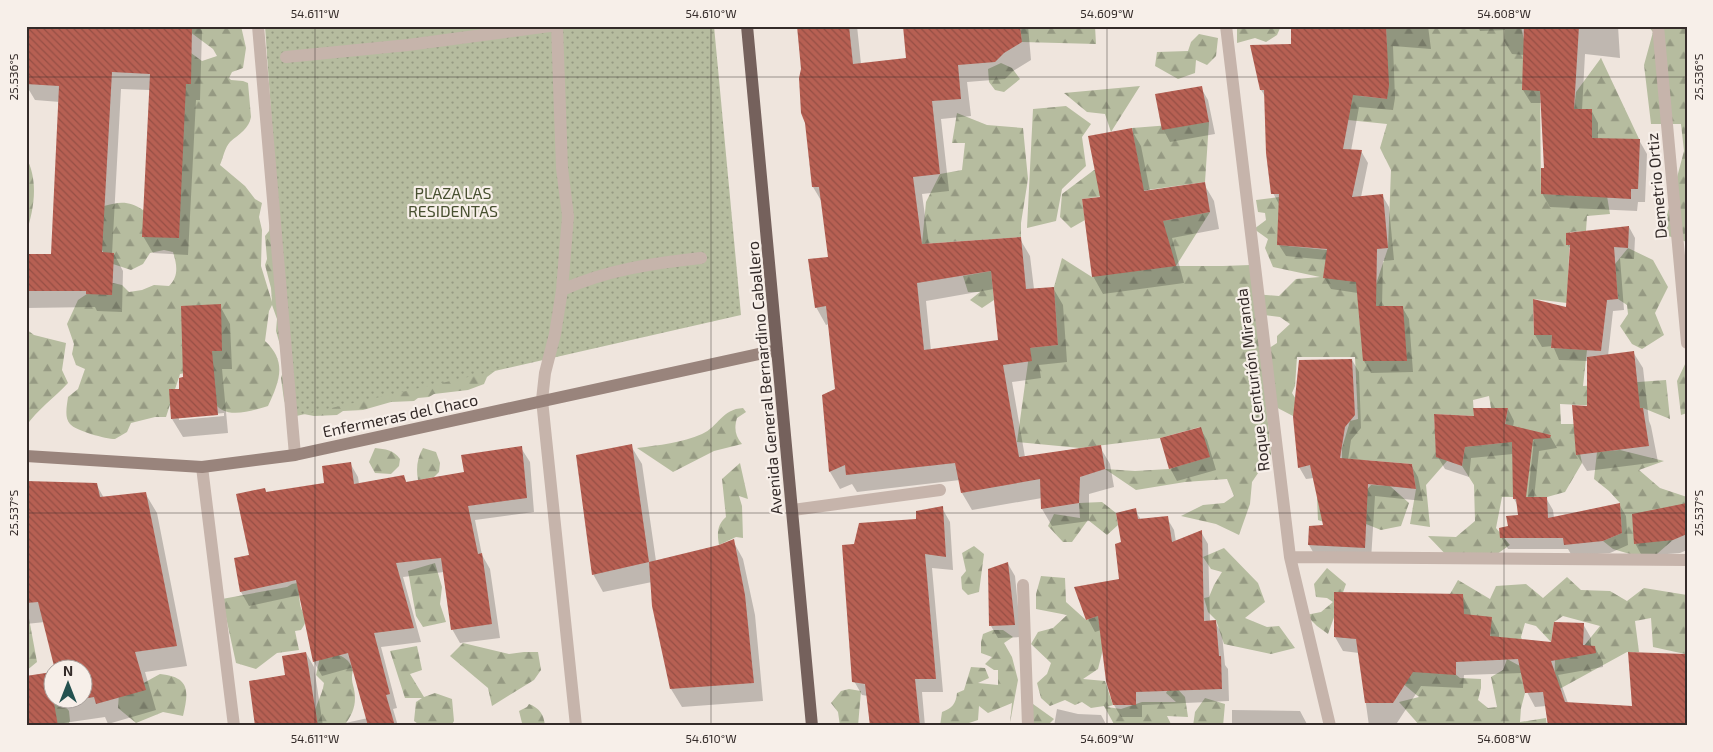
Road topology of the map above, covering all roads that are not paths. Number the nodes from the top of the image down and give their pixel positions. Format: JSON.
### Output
{"nodes":[{"id":1,"x":258,"y":26,"type":"edge"},
{"id":2,"x":550,"y":26,"type":"edge"},
{"id":3,"x":557,"y":26,"type":"edge"},
{"id":4,"x":747,"y":26,"type":"edge"},
{"id":5,"x":1226,"y":26,"type":"edge"},
{"id":6,"x":1658,"y":26,"type":"edge"},
{"id":7,"x":286,"y":57,"type":"dead end"},
{"id":8,"x":702,"y":258,"type":"dead end"},
{"id":9,"x":562,"y":290,"type":"junction"},
{"id":10,"x":1687,"y":343,"type":"edge"},
{"id":11,"x":777,"y":350,"type":"junction"},
{"id":12,"x":542,"y":400,"type":"junction"},
{"id":13,"x":295,"y":455,"type":"junction"},
{"id":14,"x":26,"y":456,"type":"edge"},
{"id":15,"x":202,"y":467,"type":"junction"},
{"id":16,"x":940,"y":490,"type":"dead end"},
{"id":17,"x":793,"y":510,"type":"junction"},
{"id":18,"x":1290,"y":557,"type":"junction"},
{"id":19,"x":1687,"y":560,"type":"edge"},
{"id":20,"x":1023,"y":585,"type":"dead end"},
{"id":21,"x":810,"y":725,"type":"edge"},
{"id":22,"x":234,"y":726,"type":"edge"},
{"id":23,"x":576,"y":726,"type":"edge"},
{"id":24,"x":1028,"y":726,"type":"edge"},
{"id":25,"x":1330,"y":726,"type":"edge"}],
"edges":[{"from":1,"to":13,"type":"street"},
{"from":2,"to":7,"type":"street"},
{"from":3,"to":9,"type":"street"},
{"from":4,"to":11,"type":"main road","name":"Avenida General Bernardino Caballero"},
{"from":5,"to":18,"type":"street","name":"Roque Centurión Miranda"},
{"from":6,"to":10,"type":"street","name":"Demetrio Ortiz"},
{"from":8,"to":9,"type":"street"},
{"from":9,"to":12,"type":"street"},
{"from":11,"to":12,"type":"main road","name":"Enfermeras del Chaco"},
{"from":11,"to":17,"type":"main road","name":"Avenida General Bernardino Caballero"},
{"from":12,"to":13,"type":"main road","name":"Enfermeras del Chaco"},
{"from":12,"to":23,"type":"street"},
{"from":13,"to":15,"type":"main road","name":"Enfermeras del Chaco"},
{"from":14,"to":15,"type":"main road","name":"Enfermeras del Chaco"},
{"from":15,"to":22,"type":"street"},
{"from":16,"to":17,"type":"street"},
{"from":17,"to":21,"type":"main road","name":"Avenida General Bernardino Caballero"},
{"from":18,"to":19,"type":"street"},
{"from":18,"to":25,"type":"street","name":"Roque Centurión Miranda"},
{"from":20,"to":24,"type":"street"}]}
